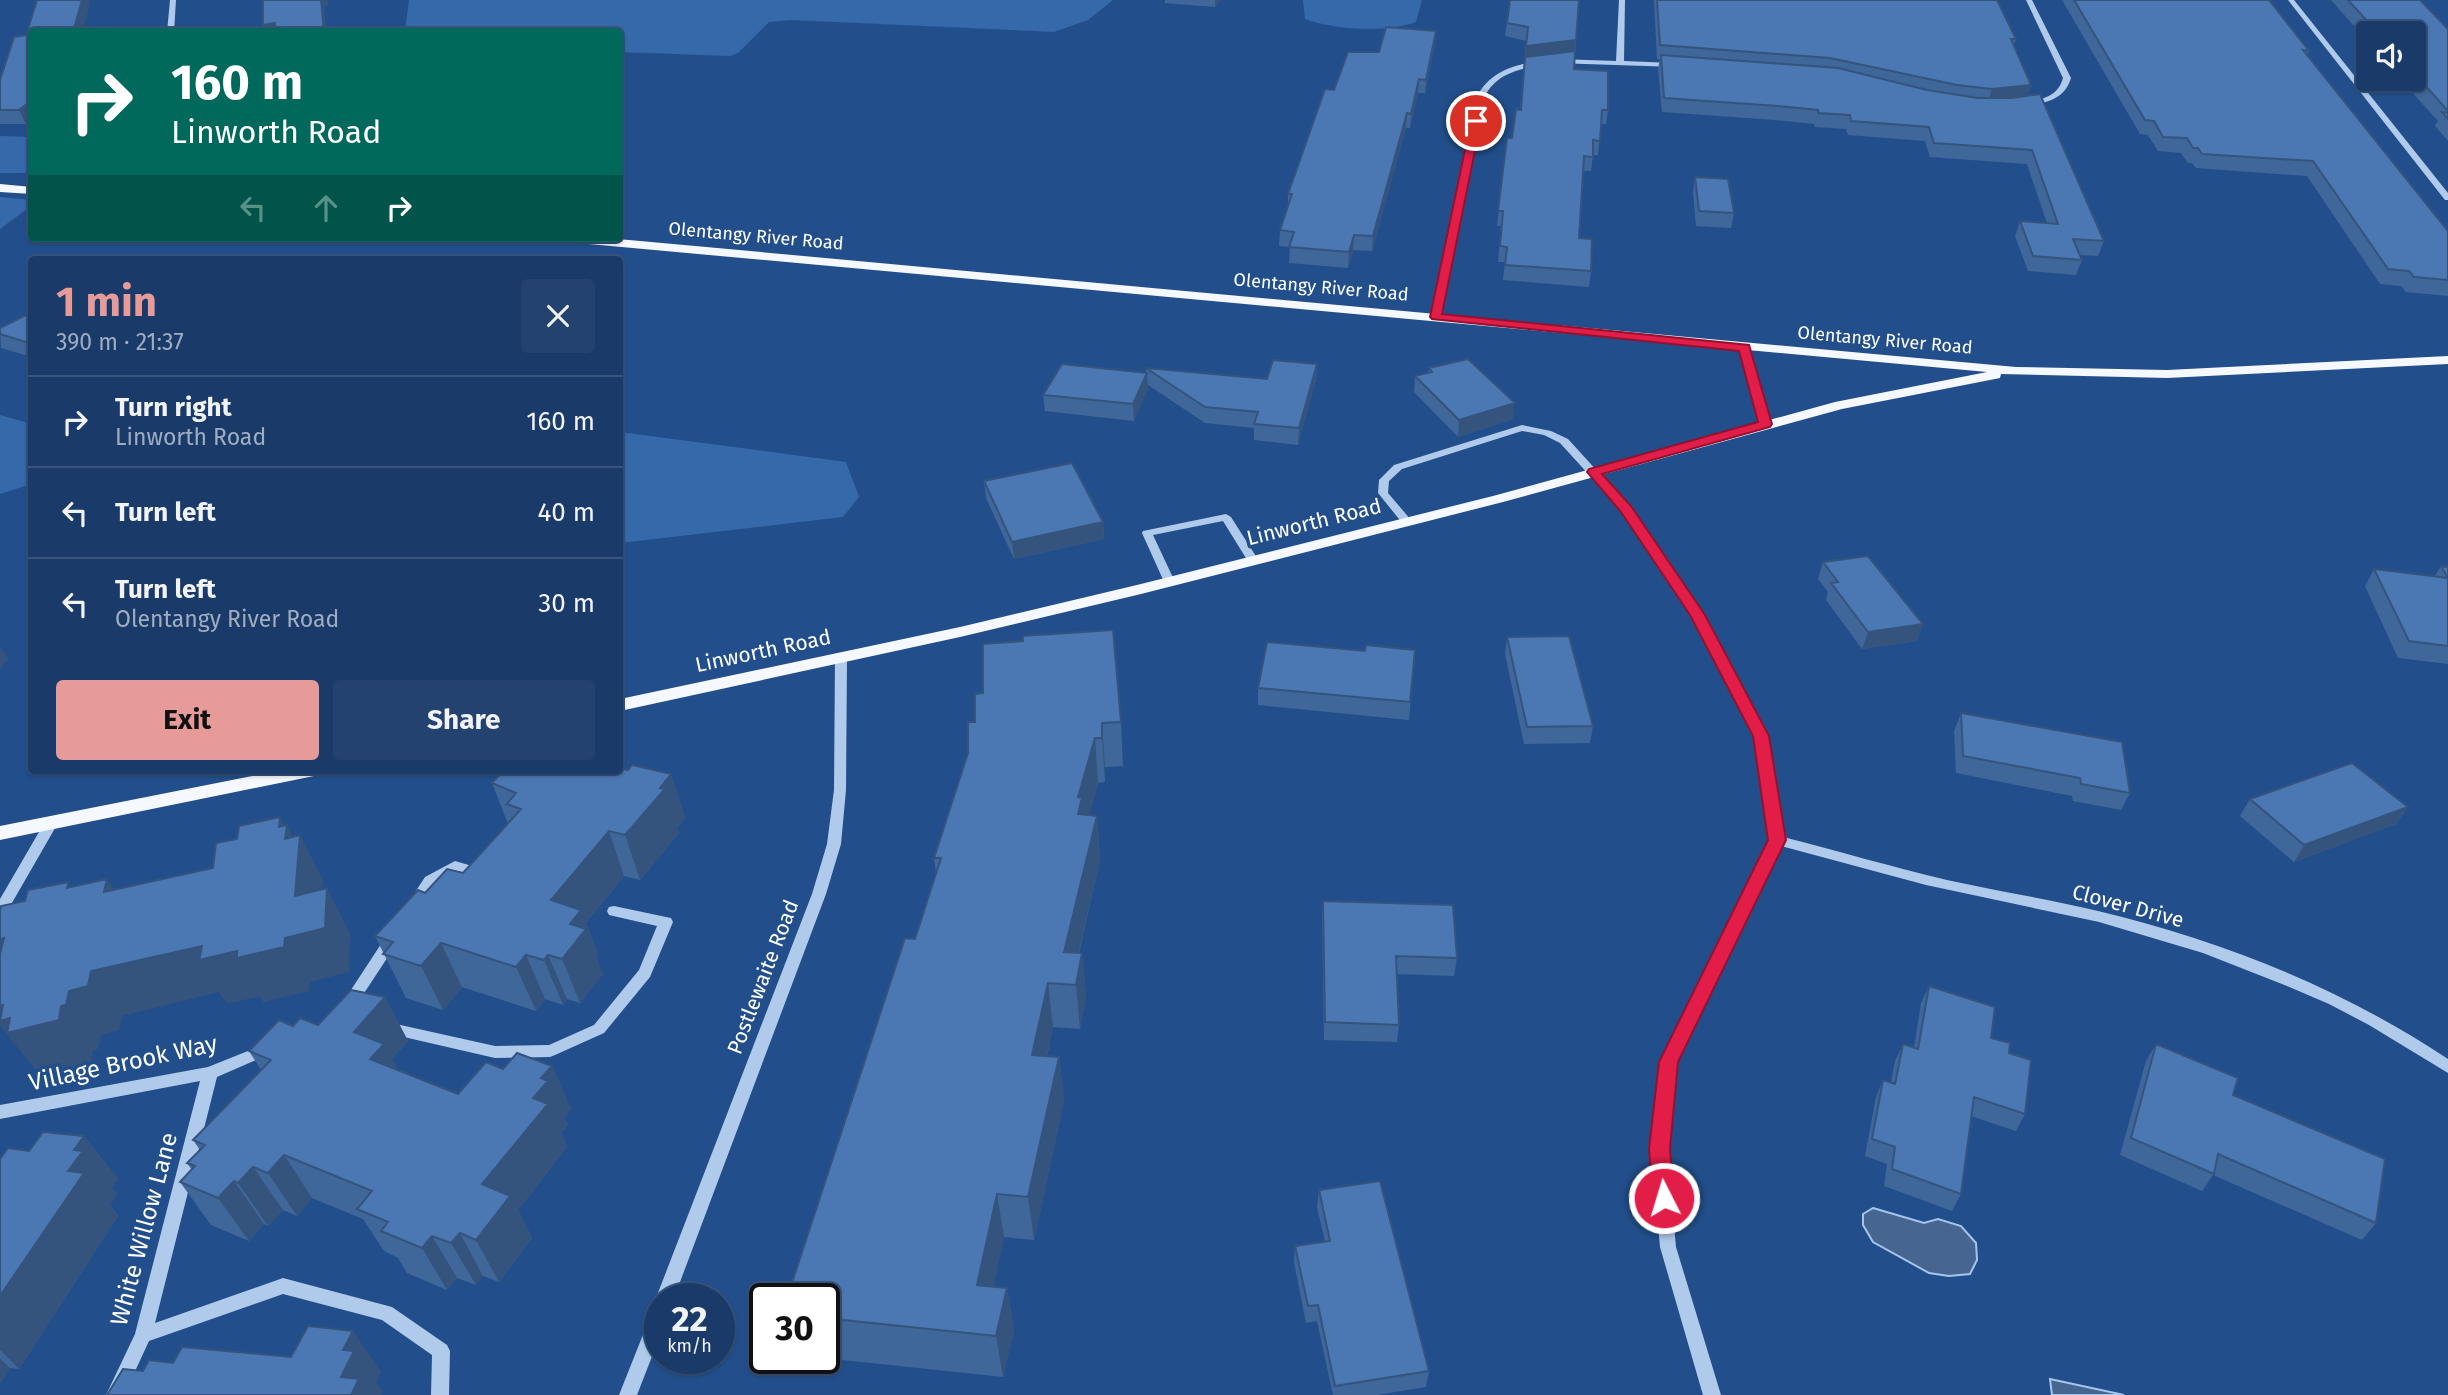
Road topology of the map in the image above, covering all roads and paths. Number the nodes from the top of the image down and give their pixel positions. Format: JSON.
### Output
{"nodes":[{"id":1,"x":173,"y":0,"type":"edge"},
{"id":2,"x":1622,"y":0,"type":"edge"},
{"id":3,"x":2029,"y":0,"type":"edge"},
{"id":4,"x":2291,"y":0,"type":"edge"},
{"id":5,"x":170,"y":28,"type":"edge"},
{"id":6,"x":1620,"y":61,"type":"junction"},
{"id":7,"x":1689,"y":66,"type":"edge"},
{"id":8,"x":2025,"y":106,"type":"edge"},
{"id":9,"x":0,"y":188,"type":"edge"},
{"id":10,"x":28,"y":191,"type":"edge"},
{"id":11,"x":2448,"y":198,"type":"edge"},
{"id":12,"x":611,"y":242,"type":"edge"},
{"id":13,"x":1436,"y":317,"type":"junction"},
{"id":14,"x":1745,"y":347,"type":"junction"},
{"id":15,"x":2448,"y":360,"type":"edge"},
{"id":16,"x":2016,"y":371,"type":"junction"},
{"id":17,"x":1765,"y":424,"type":"junction"},
{"id":18,"x":1594,"y":472,"type":"junction"},
{"id":19,"x":1407,"y":522,"type":"junction"},
{"id":20,"x":1253,"y":561,"type":"junction"},
{"id":21,"x":1169,"y":582,"type":"junction"},
{"id":22,"x":841,"y":658,"type":"junction"},
{"id":23,"x":623,"y":704,"type":"edge"},
{"id":24,"x":294,"y":774,"type":"edge"},
{"id":25,"x":51,"y":823,"type":"junction"},
{"id":26,"x":0,"y":833,"type":"edge"},
{"id":27,"x":1777,"y":840,"type":"junction"},
{"id":28,"x":498,"y":878,"type":"edge"},
{"id":29,"x":0,"y":911,"type":"edge"},
{"id":30,"x":614,"y":911,"type":"dead end"},
{"id":31,"x":341,"y":1018,"type":"edge"},
{"id":32,"x":366,"y":1024,"type":"edge"},
{"id":33,"x":281,"y":1043,"type":"edge"},
{"id":34,"x":2448,"y":1067,"type":"edge"},
{"id":35,"x":210,"y":1073,"type":"junction"},
{"id":36,"x":0,"y":1112,"type":"edge"},
{"id":37,"x":671,"y":1283,"type":"edge"},
{"id":38,"x":143,"y":1335,"type":"junction"},
{"id":39,"x":644,"y":1354,"type":"edge"},
{"id":40,"x":115,"y":1395,"type":"edge"},
{"id":41,"x":440,"y":1395,"type":"edge"},
{"id":42,"x":628,"y":1395,"type":"edge"},
{"id":43,"x":1712,"y":1395,"type":"edge"}],
"edges":[{"from":1,"to":5,"type":"street"},
{"from":2,"to":6,"type":"street"},
{"from":3,"to":8,"type":"street"},
{"from":4,"to":11,"type":"street"},
{"from":6,"to":7,"type":"street"},
{"from":6,"to":13,"type":"street"},
{"from":9,"to":10,"type":"main road"},
{"from":12,"to":13,"type":"main road","name":"Olentangy River Road"},
{"from":13,"to":14,"type":"main road","name":"Olentangy River Road"},
{"from":14,"to":16,"type":"main road","name":"Olentangy River Road"},
{"from":14,"to":17,"type":"street"},
{"from":15,"to":16,"type":"main road","name":"Olentangy River Road"},
{"from":16,"to":17,"type":"main road","name":"Linworth Road"},
{"from":17,"to":18,"type":"main road","name":"Linworth Road"},
{"from":18,"to":19,"type":"main road","name":"Linworth Road"},
{"from":18,"to":19,"type":"street"},
{"from":18,"to":27,"type":"street"},
{"from":19,"to":20,"type":"main road","name":"Linworth Road"},
{"from":20,"to":21,"type":"main road","name":"Linworth Road"},
{"from":20,"to":21,"type":"street"},
{"from":21,"to":22,"type":"main road","name":"Linworth Road"},
{"from":22,"to":23,"type":"main road","name":"Linworth Road"},
{"from":22,"to":37,"type":"street","name":"Postlewaite Road"},
{"from":24,"to":25,"type":"main road"},
{"from":25,"to":26,"type":"main road"},
{"from":25,"to":29,"type":"street"},
{"from":27,"to":34,"type":"street","name":"Clover Drive"},
{"from":27,"to":43,"type":"street"},
{"from":28,"to":31,"type":"street"},
{"from":30,"to":32,"type":"street"},
{"from":33,"to":35,"type":"street","name":"Village Brook Way"},
{"from":35,"to":36,"type":"street","name":"Village Brook Way"},
{"from":35,"to":38,"type":"street","name":"White Willow Lane"},
{"from":38,"to":40,"type":"street","name":"White Willow Lane"},
{"from":38,"to":41,"type":"street"},
{"from":39,"to":42,"type":"street"}]}
